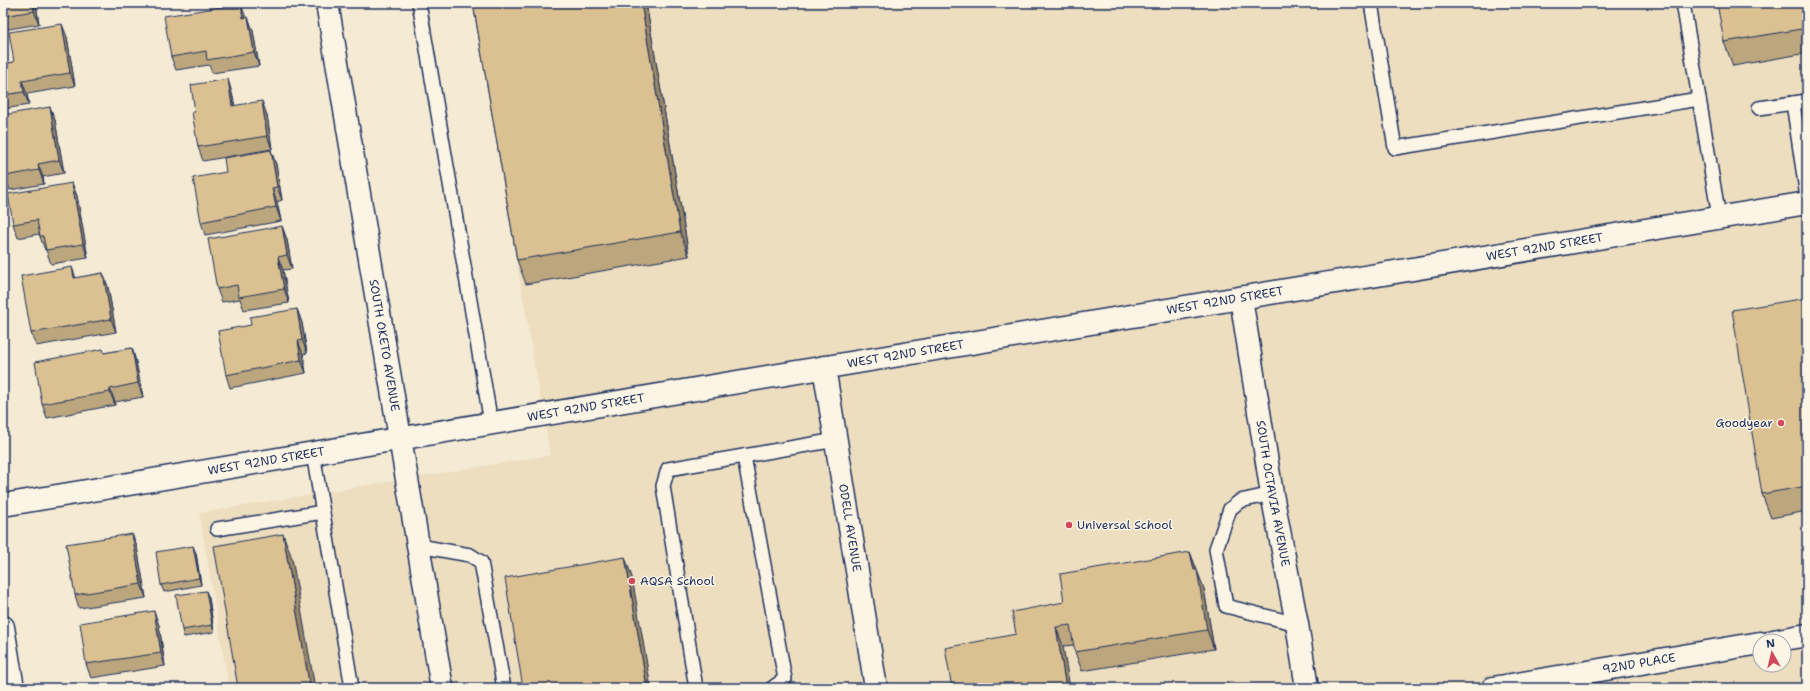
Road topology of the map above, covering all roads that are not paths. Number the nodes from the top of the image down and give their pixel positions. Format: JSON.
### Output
{"nodes":[{"id":1,"x":327,"y":3,"type":"edge"},
{"id":2,"x":419,"y":3,"type":"edge"},
{"id":3,"x":1371,"y":3,"type":"edge"},
{"id":4,"x":1684,"y":3,"type":"edge"},
{"id":5,"x":1699,"y":99,"type":"junction"},
{"id":6,"x":1807,"y":101,"type":"edge"},
{"id":7,"x":1793,"y":103,"type":"junction"},
{"id":8,"x":1759,"y":108,"type":"dead end"},
{"id":9,"x":1807,"y":198,"type":"edge"},
{"id":10,"x":1807,"y":203,"type":"edge"},
{"id":11,"x":1718,"y":217,"type":"junction"},
{"id":12,"x":1241,"y":298,"type":"junction"},
{"id":13,"x":824,"y":367,"type":"junction"},
{"id":14,"x":491,"y":423,"type":"junction"},
{"id":15,"x":400,"y":438,"type":"junction"},
{"id":16,"x":836,"y":440,"type":"junction"},
{"id":17,"x":313,"y":453,"type":"junction"},
{"id":18,"x":744,"y":456,"type":"junction"},
{"id":19,"x":1272,"y":494,"type":"junction"},
{"id":20,"x":3,"y":505,"type":"edge"},
{"id":21,"x":323,"y":512,"type":"junction"},
{"id":22,"x":217,"y":529,"type":"dead end"},
{"id":23,"x":419,"y":546,"type":"junction"},
{"id":24,"x":1297,"y":624,"type":"junction"},
{"id":25,"x":3,"y":627,"type":"edge"},
{"id":26,"x":1807,"y":635,"type":"edge"},
{"id":27,"x":1792,"y":638,"type":"edge"},
{"id":28,"x":1752,"y":644,"type":"edge"},
{"id":29,"x":13,"y":688,"type":"edge"},
{"id":30,"x":352,"y":688,"type":"edge"},
{"id":31,"x":442,"y":688,"type":"edge"},
{"id":32,"x":504,"y":688,"type":"edge"},
{"id":33,"x":696,"y":688,"type":"edge"},
{"id":34,"x":772,"y":688,"type":"edge"},
{"id":35,"x":876,"y":688,"type":"edge"},
{"id":36,"x":1307,"y":688,"type":"edge"},
{"id":37,"x":1493,"y":688,"type":"edge"}],
"edges":[{"from":1,"to":15,"type":"street","name":"SOUTH OKETO AVENUE"},
{"from":2,"to":14,"type":"lane"},
{"from":3,"to":5,"type":"lane"},
{"from":4,"to":5,"type":"lane"},
{"from":5,"to":11,"type":"lane"},
{"from":6,"to":7,"type":"lane"},
{"from":7,"to":8,"type":"lane"},
{"from":7,"to":9,"type":"lane"},
{"from":10,"to":11,"type":"street","name":"WEST 92ND STREET"},
{"from":11,"to":12,"type":"street","name":"WEST 92ND STREET"},
{"from":12,"to":13,"type":"street","name":"WEST 92ND STREET"},
{"from":12,"to":19,"type":"street","name":"SOUTH OCTAVIA AVENUE"},
{"from":13,"to":14,"type":"street","name":"WEST 92ND STREET"},
{"from":13,"to":16,"type":"street","name":"ODELL AVENUE"},
{"from":14,"to":15,"type":"street","name":"WEST 92ND STREET"},
{"from":15,"to":17,"type":"street","name":"WEST 92ND STREET"},
{"from":15,"to":23,"type":"street","name":"SOUTH OKETO AVENUE"},
{"from":16,"to":18,"type":"lane"},
{"from":16,"to":35,"type":"street","name":"ODELL AVENUE"},
{"from":17,"to":20,"type":"street","name":"WEST 92ND STREET"},
{"from":17,"to":21,"type":"lane"},
{"from":18,"to":33,"type":"lane"},
{"from":18,"to":34,"type":"lane"},
{"from":19,"to":24,"type":"street","name":"SOUTH OCTAVIA AVENUE"},
{"from":19,"to":24,"type":"lane"},
{"from":21,"to":22,"type":"lane"},
{"from":21,"to":30,"type":"lane"},
{"from":23,"to":31,"type":"street","name":"SOUTH OKETO AVENUE"},
{"from":23,"to":32,"type":"lane"},
{"from":24,"to":36,"type":"street","name":"SOUTH OCTAVIA AVENUE"},
{"from":25,"to":29,"type":"street"},
{"from":26,"to":27,"type":"street"},
{"from":28,"to":37,"type":"street","name":"92ND PLACE"}]}
